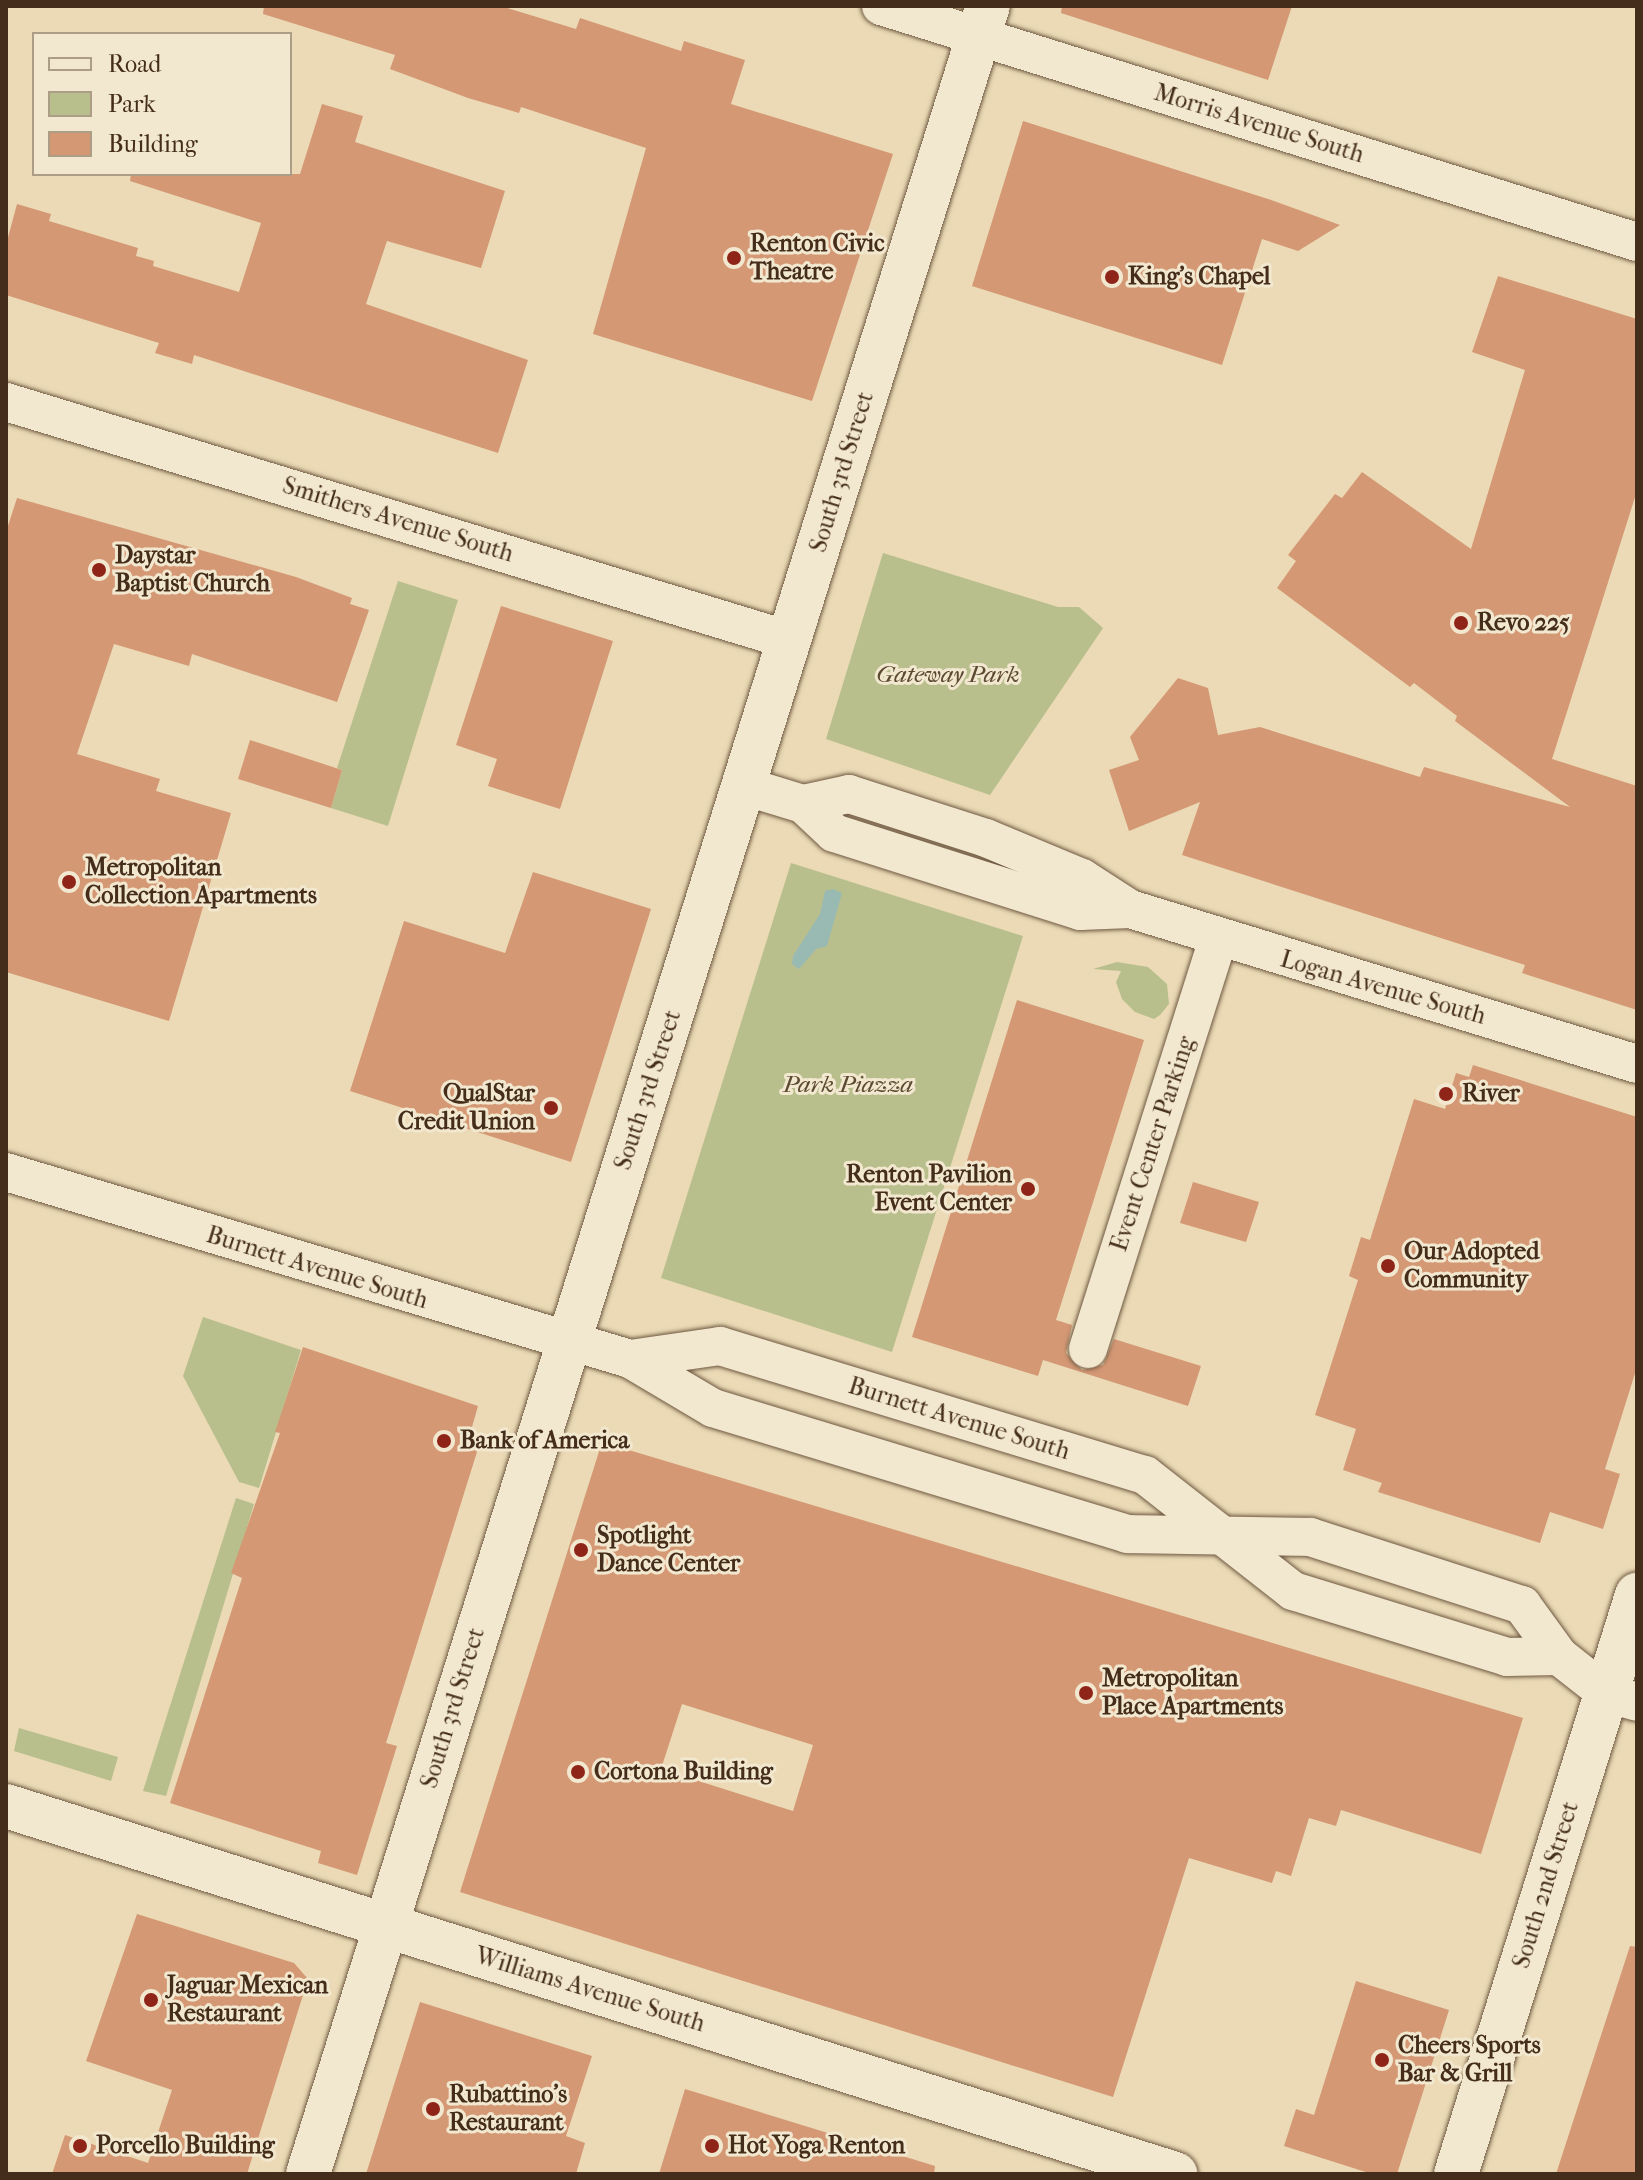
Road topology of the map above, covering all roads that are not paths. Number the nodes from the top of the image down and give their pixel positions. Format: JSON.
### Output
{"nodes":[{"id":1,"x":881,"y":6,"type":"edge"},
{"id":2,"x":983,"y":21,"type":"edge"},
{"id":3,"x":1637,"y":242,"type":"edge"},
{"id":4,"x":6,"y":402,"type":"edge"},
{"id":5,"x":789,"y":640,"type":"junction"},
{"id":6,"x":744,"y":786,"type":"junction"},
{"id":7,"x":1218,"y":938,"type":"junction"},
{"id":8,"x":1637,"y":1064,"type":"edge"},
{"id":9,"x":6,"y":1172,"type":"edge"},
{"id":10,"x":567,"y":1343,"type":"junction"},
{"id":11,"x":1088,"y":1349,"type":"dead end"},
{"id":12,"x":630,"y":1359,"type":"junction"},
{"id":13,"x":1221,"y":1537,"type":"junction"},
{"id":14,"x":1637,"y":1597,"type":"edge"},
{"id":15,"x":1559,"y":1656,"type":"junction"},
{"id":16,"x":1622,"y":1698,"type":"edge"},
{"id":17,"x":6,"y":1806,"type":"edge"},
{"id":18,"x":386,"y":1926,"type":"junction"},
{"id":19,"x":308,"y":2174,"type":"edge"},
{"id":20,"x":1175,"y":2174,"type":"edge"},
{"id":21,"x":1456,"y":2174,"type":"edge"}],
"edges":[{"from":1,"to":2,"type":"street","name":"Morris Avenue South"},
{"from":2,"to":3,"type":"street","name":"Morris Avenue South"},
{"from":2,"to":5,"type":"main road","name":"South 3rd Street"},
{"from":4,"to":5,"type":"street","name":"Smithers Avenue South"},
{"from":5,"to":6,"type":"main road","name":"South 3rd Street"},
{"from":6,"to":7,"type":"street","name":"Logan Avenue South"},
{"from":6,"to":10,"type":"main road","name":"South 3rd Street"},
{"from":7,"to":8,"type":"street","name":"Logan Avenue South"},
{"from":7,"to":11,"type":"street","name":"Event Center Parking"},
{"from":9,"to":10,"type":"street","name":"Burnett Avenue South"},
{"from":10,"to":12,"type":"street","name":"Burnett Avenue South"},
{"from":10,"to":18,"type":"main road","name":"South 3rd Street"},
{"from":12,"to":13,"type":"street","name":"Burnett Avenue South"},
{"from":12,"to":13,"type":"street","name":"Burnett Avenue South"},
{"from":13,"to":15,"type":"street","name":"Burnett Avenue South"},
{"from":13,"to":15,"type":"street","name":"Burnett Avenue South"},
{"from":14,"to":16,"type":"main road","name":"South 2nd Street"},
{"from":15,"to":16,"type":"street","name":"Burnett Avenue South"},
{"from":16,"to":21,"type":"main road","name":"South 2nd Street"},
{"from":17,"to":18,"type":"main road","name":"Williams Avenue South"},
{"from":18,"to":19,"type":"main road","name":"South 3rd Street"},
{"from":18,"to":20,"type":"main road","name":"Williams Avenue South"}]}
